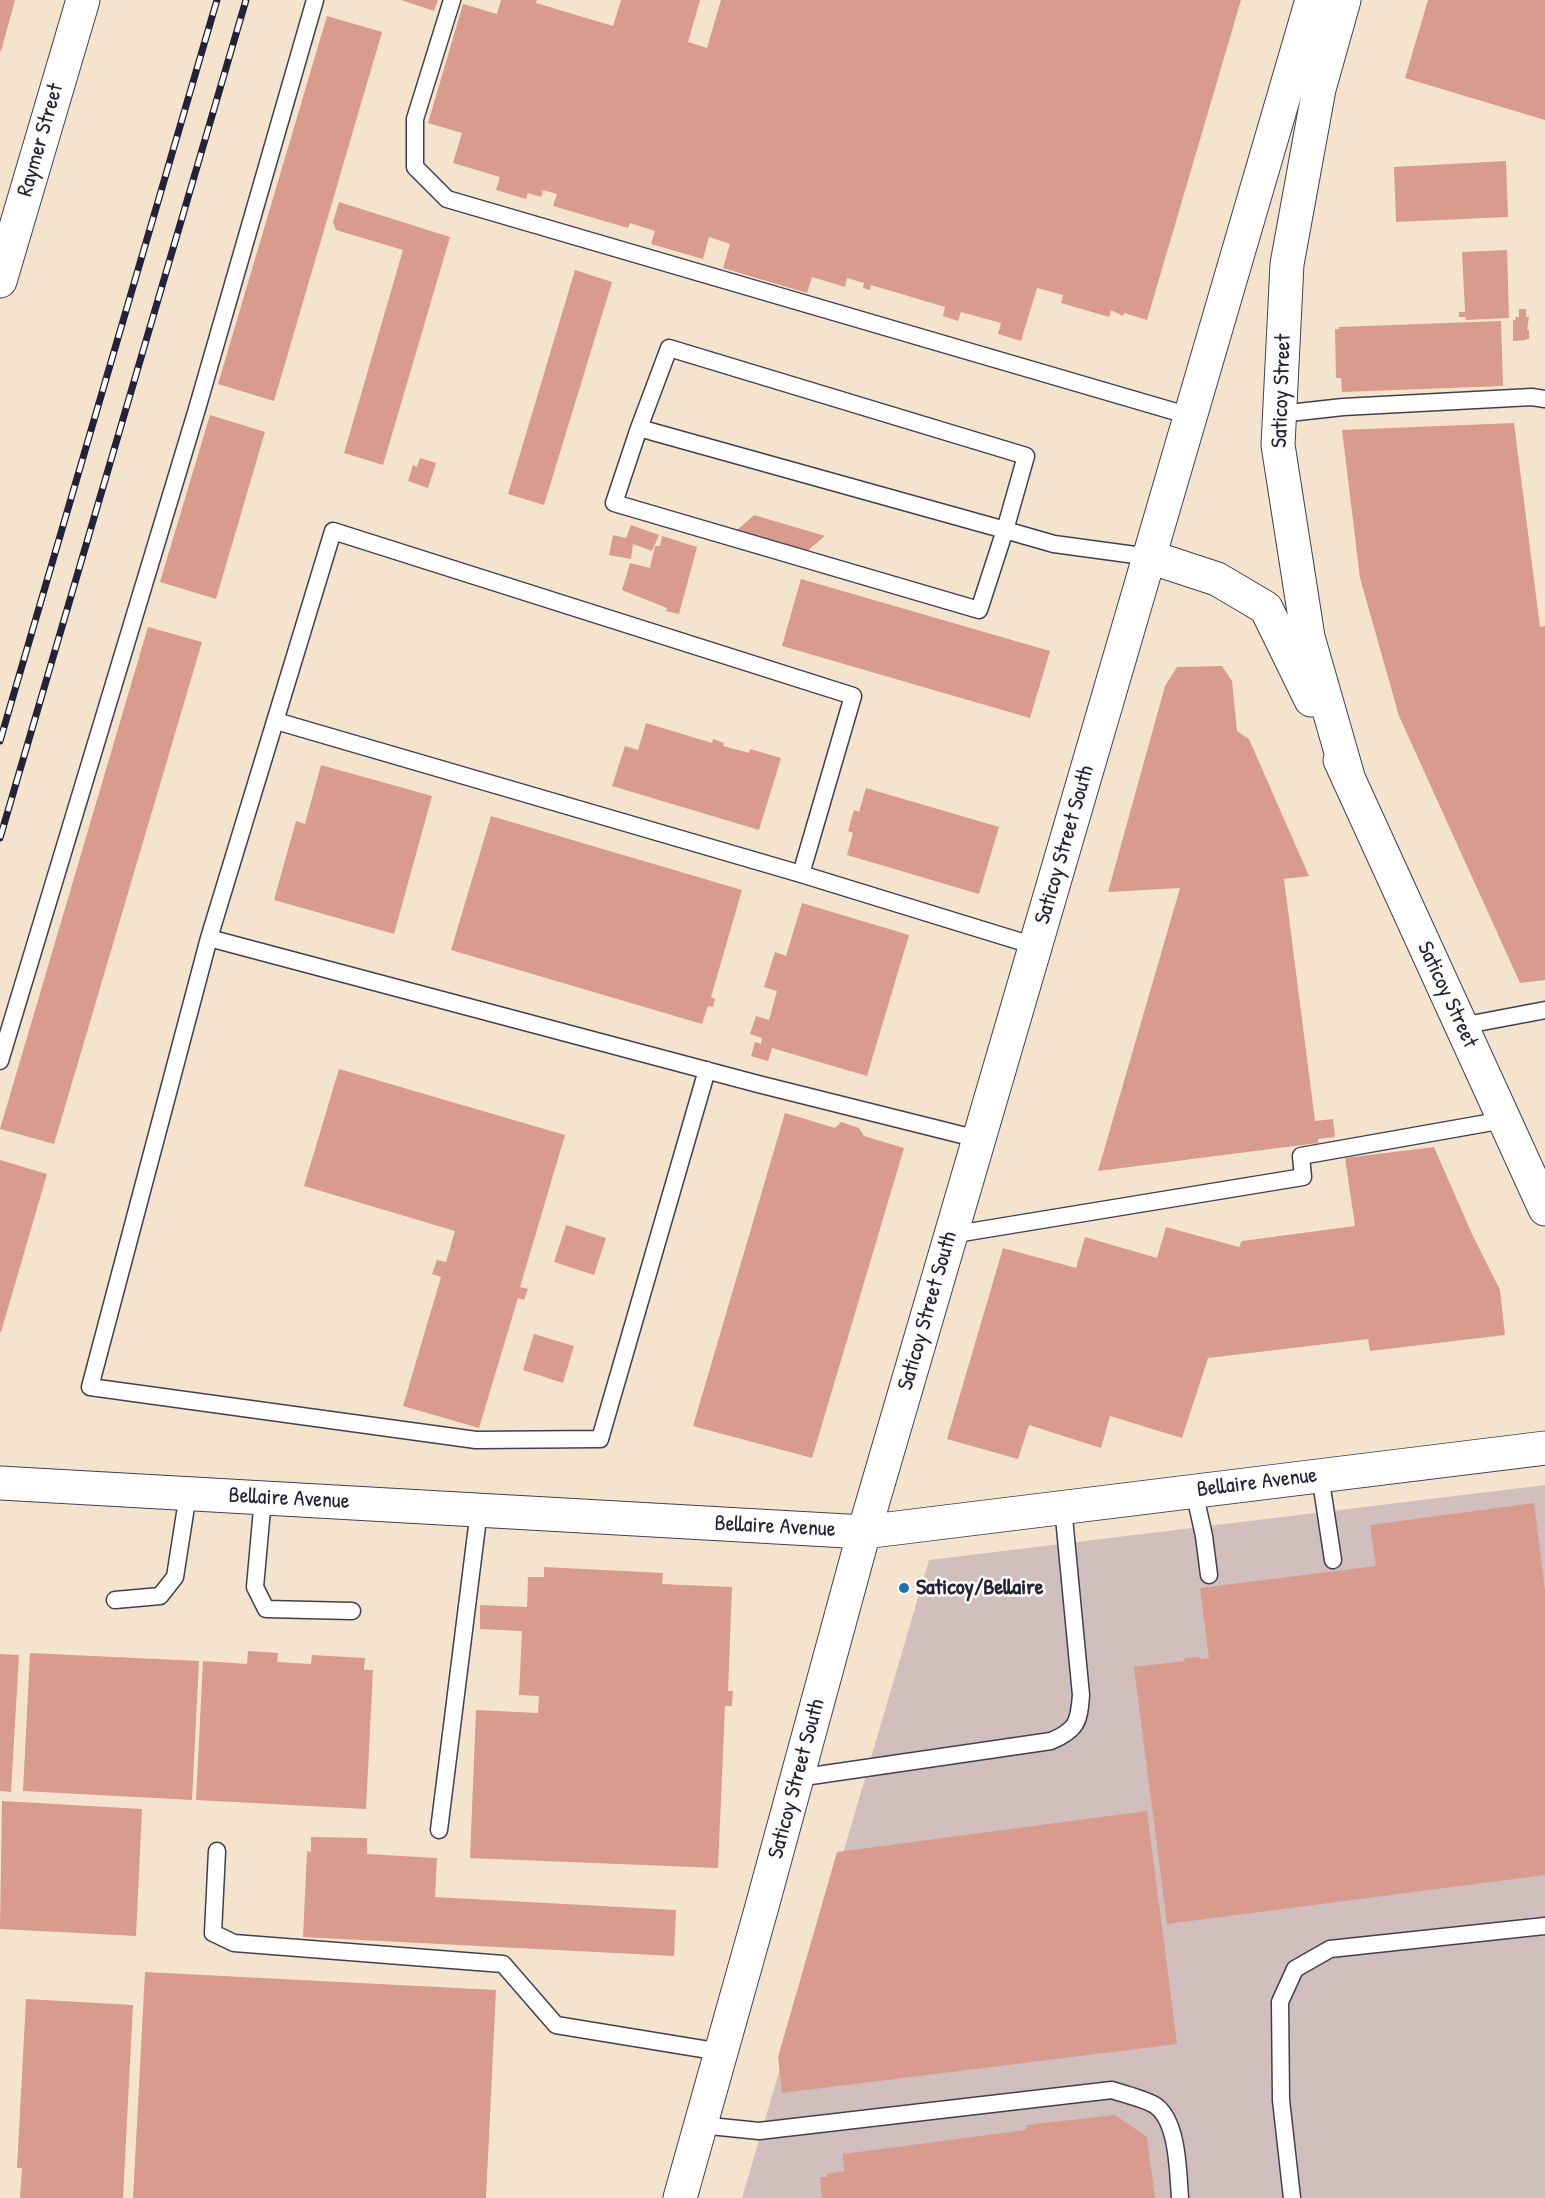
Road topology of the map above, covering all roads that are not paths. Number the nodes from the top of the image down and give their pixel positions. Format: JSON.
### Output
{"nodes":[{"id":1,"x":83,"y":0,"type":"edge"},
{"id":2,"x":315,"y":0,"type":"edge"},
{"id":3,"x":452,"y":0,"type":"edge"},
{"id":4,"x":1312,"y":0,"type":"edge"},
{"id":5,"x":1344,"y":0,"type":"edge"},
{"id":6,"x":0,"y":281,"type":"edge"},
{"id":7,"x":1545,"y":399,"type":"edge"},
{"id":8,"x":1280,"y":414,"type":"junction"},
{"id":9,"x":1189,"y":421,"type":"junction"},
{"id":10,"x":639,"y":428,"type":"junction"},
{"id":11,"x":1005,"y":530,"type":"junction"},
{"id":12,"x":1150,"y":557,"type":"junction"},
{"id":13,"x":276,"y":720,"type":"junction"},
{"id":14,"x":1349,"y":780,"type":"junction"},
{"id":15,"x":801,"y":874,"type":"junction"},
{"id":16,"x":209,"y":938,"type":"junction"},
{"id":17,"x":1035,"y":946,"type":"junction"},
{"id":18,"x":1545,"y":1010,"type":"edge"},
{"id":19,"x":1461,"y":1026,"type":"junction"},
{"id":20,"x":0,"y":1061,"type":"edge"},
{"id":21,"x":707,"y":1070,"type":"junction"},
{"id":22,"x":1504,"y":1120,"type":"junction"},
{"id":23,"x":978,"y":1139,"type":"junction"},
{"id":24,"x":1545,"y":1209,"type":"edge"},
{"id":25,"x":951,"y":1235,"type":"junction"},
{"id":26,"x":1545,"y":1448,"type":"edge"},
{"id":27,"x":1320,"y":1476,"type":"junction"},
{"id":28,"x":0,"y":1483,"type":"edge"},
{"id":29,"x":1194,"y":1491,"type":"junction"},
{"id":30,"x":188,"y":1494,"type":"junction"},
{"id":31,"x":263,"y":1498,"type":"junction"},
{"id":32,"x":1063,"y":1507,"type":"junction"},
{"id":33,"x":479,"y":1510,"type":"junction"},
{"id":34,"x":864,"y":1532,"type":"junction"},
{"id":35,"x":1333,"y":1560,"type":"dead end"},
{"id":36,"x":1209,"y":1575,"type":"dead end"},
{"id":37,"x":115,"y":1600,"type":"dead end"},
{"id":38,"x":352,"y":1611,"type":"dead end"},
{"id":39,"x":797,"y":1778,"type":"junction"},
{"id":40,"x":440,"y":1830,"type":"dead end"},
{"id":41,"x":217,"y":1851,"type":"dead end"},
{"id":42,"x":1545,"y":1926,"type":"edge"},
{"id":43,"x":721,"y":2052,"type":"junction"},
{"id":44,"x":700,"y":2125,"type":"junction"},
{"id":45,"x":680,"y":2198,"type":"edge"},
{"id":46,"x":1180,"y":2198,"type":"edge"},
{"id":47,"x":1292,"y":2198,"type":"edge"}],
"edges":[{"from":1,"to":6,"type":"street","name":"Raymer Street"},
{"from":2,"to":20,"type":"lane"},
{"from":3,"to":9,"type":"lane"},
{"from":4,"to":9,"type":"street"},
{"from":5,"to":8,"type":"street","name":"Saticoy Street"},
{"from":7,"to":8,"type":"lane"},
{"from":8,"to":14,"type":"street","name":"Saticoy Street"},
{"from":9,"to":12,"type":"street","name":"Saticoy Street South"},
{"from":10,"to":11,"type":"lane"},
{"from":10,"to":11,"type":"lane"},
{"from":10,"to":11,"type":"lane"},
{"from":11,"to":12,"type":"lane"},
{"from":12,"to":14,"type":"street","name":"Saticoy Street"},
{"from":12,"to":17,"type":"street","name":"Saticoy Street South"},
{"from":13,"to":15,"type":"lane"},
{"from":13,"to":15,"type":"lane"},
{"from":13,"to":16,"type":"lane"},
{"from":14,"to":19,"type":"street","name":"Saticoy Street"},
{"from":15,"to":17,"type":"lane"},
{"from":16,"to":21,"type":"lane"},
{"from":16,"to":21,"type":"lane"},
{"from":17,"to":23,"type":"street","name":"Saticoy Street South"},
{"from":18,"to":19,"type":"lane"},
{"from":19,"to":22,"type":"street","name":"Saticoy Street"},
{"from":21,"to":23,"type":"lane"},
{"from":22,"to":24,"type":"street","name":"Saticoy Street"},
{"from":22,"to":25,"type":"lane"},
{"from":23,"to":25,"type":"street","name":"Saticoy Street South"},
{"from":25,"to":34,"type":"street","name":"Saticoy Street South"},
{"from":26,"to":27,"type":"street","name":"Bellaire Avenue"},
{"from":27,"to":29,"type":"street","name":"Bellaire Avenue"},
{"from":27,"to":35,"type":"lane"},
{"from":28,"to":30,"type":"street","name":"Bellaire Avenue"},
{"from":29,"to":32,"type":"street","name":"Bellaire Avenue"},
{"from":29,"to":36,"type":"lane"},
{"from":30,"to":31,"type":"street","name":"Bellaire Avenue"},
{"from":30,"to":37,"type":"lane"},
{"from":31,"to":33,"type":"street","name":"Bellaire Avenue"},
{"from":31,"to":38,"type":"lane"},
{"from":32,"to":34,"type":"street","name":"Bellaire Avenue"},
{"from":32,"to":39,"type":"lane"},
{"from":33,"to":34,"type":"street","name":"Bellaire Avenue"},
{"from":33,"to":40,"type":"lane"},
{"from":34,"to":39,"type":"street","name":"Saticoy Street South"},
{"from":39,"to":43,"type":"street","name":"Saticoy Street South"},
{"from":41,"to":43,"type":"lane"},
{"from":42,"to":47,"type":"lane"},
{"from":43,"to":44,"type":"street","name":"Saticoy Street South"},
{"from":44,"to":45,"type":"street","name":"Saticoy Street South"},
{"from":44,"to":46,"type":"lane"}]}
